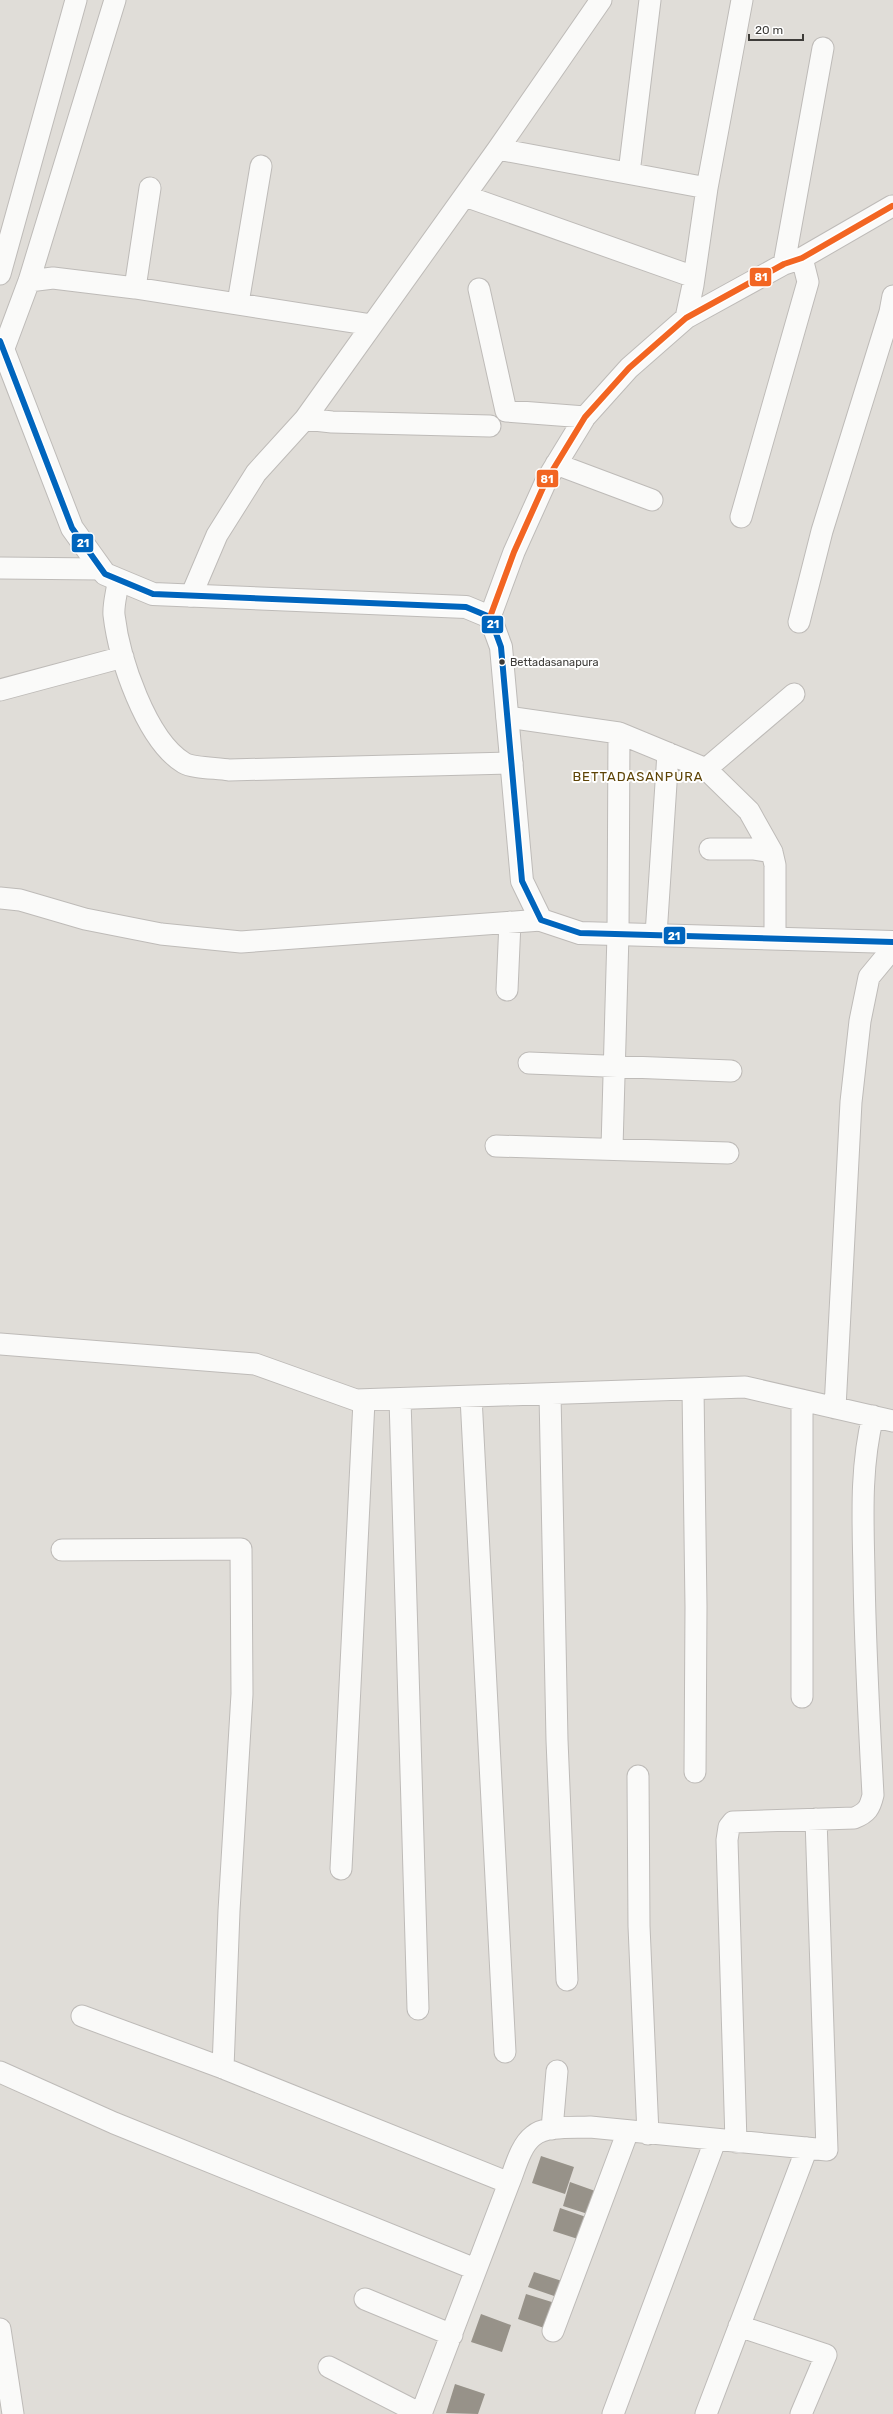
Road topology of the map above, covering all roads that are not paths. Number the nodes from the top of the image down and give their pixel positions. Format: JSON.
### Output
{"nodes":[{"id":1,"x":76,"y":0,"type":"edge"},
{"id":2,"x":116,"y":0,"type":"edge"},
{"id":3,"x":601,"y":0,"type":"edge"},
{"id":4,"x":650,"y":0,"type":"edge"},
{"id":5,"x":742,"y":0,"type":"edge"},
{"id":6,"x":823,"y":48,"type":"dead end"},
{"id":7,"x":498,"y":149,"type":"junction"},
{"id":8,"x":261,"y":166,"type":"dead end"},
{"id":9,"x":629,"y":173,"type":"junction"},
{"id":10,"x":150,"y":188,"type":"dead end"},
{"id":11,"x":707,"y":188,"type":"junction"},
{"id":12,"x":465,"y":196,"type":"junction"},
{"id":13,"x":893,"y":205,"type":"edge"},
{"id":14,"x":793,"y":261,"type":"junction"},
{"id":15,"x":0,"y":274,"type":"edge"},
{"id":16,"x":694,"y":277,"type":"junction"},
{"id":17,"x":29,"y":281,"type":"junction"},
{"id":18,"x":135,"y":288,"type":"junction"},
{"id":19,"x":479,"y":289,"type":"dead end"},
{"id":20,"x":893,"y":296,"type":"edge"},
{"id":21,"x":238,"y":303,"type":"junction"},
{"id":22,"x":686,"y":318,"type":"junction"},
{"id":23,"x":372,"y":325,"type":"junction"},
{"id":24,"x":2,"y":344,"type":"edge"},
{"id":25,"x":585,"y":417,"type":"junction"},
{"id":26,"x":305,"y":419,"type":"junction"},
{"id":27,"x":490,"y":426,"type":"dead end"},
{"id":28,"x":556,"y":464,"type":"junction"},
{"id":29,"x":652,"y":500,"type":"dead end"},
{"id":30,"x":741,"y":517,"type":"dead end"},
{"id":31,"x":0,"y":568,"type":"edge"},
{"id":32,"x":101,"y":569,"type":"junction"},
{"id":33,"x":118,"y":582,"type":"junction"},
{"id":34,"x":191,"y":596,"type":"junction"},
{"id":35,"x":490,"y":617,"type":"junction"},
{"id":36,"x":799,"y":622,"type":"dead end"},
{"id":37,"x":123,"y":657,"type":"junction"},
{"id":38,"x":0,"y":690,"type":"edge"},
{"id":39,"x":794,"y":694,"type":"dead end"},
{"id":40,"x":507,"y":717,"type":"junction"},
{"id":41,"x":619,"y":733,"type":"junction"},
{"id":42,"x":668,"y":753,"type":"junction"},
{"id":43,"x":512,"y":763,"type":"junction"},
{"id":44,"x":706,"y":769,"type":"junction"},
{"id":45,"x":710,"y":848,"type":"dead end"},
{"id":46,"x":772,"y":852,"type":"junction"},
{"id":47,"x":0,"y":898,"type":"edge"},
{"id":48,"x":541,"y":920,"type":"junction"},
{"id":49,"x":510,"y":922,"type":"junction"},
{"id":50,"x":618,"y":934,"type":"junction"},
{"id":51,"x":656,"y":935,"type":"junction"},
{"id":52,"x":775,"y":938,"type":"junction"},
{"id":53,"x":893,"y":942,"type":"edge"},
{"id":54,"x":893,"y":948,"type":"edge"},
{"id":55,"x":507,"y":990,"type":"dead end"},
{"id":56,"x":528,"y":1063,"type":"dead end"},
{"id":57,"x":615,"y":1065,"type":"junction"},
{"id":58,"x":731,"y":1071,"type":"dead end"},
{"id":59,"x":496,"y":1146,"type":"dead end"},
{"id":60,"x":612,"y":1148,"type":"junction"},
{"id":61,"x":728,"y":1153,"type":"dead end"},
{"id":62,"x":0,"y":1344,"type":"edge"},
{"id":63,"x":693,"y":1389,"type":"junction"},
{"id":64,"x":550,"y":1394,"type":"junction"},
{"id":65,"x":471,"y":1397,"type":"junction"},
{"id":66,"x":400,"y":1399,"type":"junction"},
{"id":67,"x":802,"y":1400,"type":"junction"},
{"id":68,"x":364,"y":1401,"type":"junction"},
{"id":69,"x":835,"y":1408,"type":"junction"},
{"id":70,"x":873,"y":1416,"type":"junction"},
{"id":71,"x":893,"y":1421,"type":"edge"},
{"id":72,"x":62,"y":1550,"type":"dead end"},
{"id":73,"x":802,"y":1697,"type":"dead end"},
{"id":74,"x":695,"y":1772,"type":"dead end"},
{"id":75,"x":638,"y":1776,"type":"dead end"},
{"id":76,"x":816,"y":1819,"type":"junction"},
{"id":77,"x":341,"y":1869,"type":"dead end"},
{"id":78,"x":567,"y":1980,"type":"dead end"},
{"id":79,"x":418,"y":2009,"type":"dead end"},
{"id":80,"x":82,"y":2016,"type":"dead end"},
{"id":81,"x":505,"y":2052,"type":"dead end"},
{"id":82,"x":223,"y":2068,"type":"junction"},
{"id":83,"x":557,"y":2071,"type":"dead end"},
{"id":84,"x":0,"y":2072,"type":"edge"},
{"id":85,"x":552,"y":2129,"type":"junction"},
{"id":86,"x":638,"y":2132,"type":"junction"},
{"id":87,"x":715,"y":2140,"type":"junction"},
{"id":88,"x":736,"y":2142,"type":"junction"},
{"id":89,"x":807,"y":2148,"type":"junction"},
{"id":90,"x":509,"y":2183,"type":"junction"},
{"id":91,"x":476,"y":2269,"type":"junction"},
{"id":92,"x":365,"y":2299,"type":"dead end"},
{"id":93,"x":739,"y":2326,"type":"junction"},
{"id":94,"x":0,"y":2329,"type":"edge"},
{"id":95,"x":553,"y":2330,"type":"dead end"},
{"id":96,"x":452,"y":2335,"type":"junction"},
{"id":97,"x":329,"y":2366,"type":"dead end"},
{"id":98,"x":12,"y":2414,"type":"edge"},
{"id":99,"x":613,"y":2414,"type":"edge"},
{"id":100,"x":706,"y":2414,"type":"edge"},
{"id":101,"x":801,"y":2414,"type":"edge"}],
"edges":[{"from":1,"to":15,"type":"street"},
{"from":2,"to":17,"type":"street"},
{"from":3,"to":7,"type":"street"},
{"from":4,"to":9,"type":"street"},
{"from":5,"to":11,"type":"street"},
{"from":6,"to":14,"type":"street"},
{"from":7,"to":9,"type":"street"},
{"from":7,"to":12,"type":"street"},
{"from":8,"to":21,"type":"street"},
{"from":9,"to":11,"type":"street"},
{"from":10,"to":18,"type":"street"},
{"from":11,"to":16,"type":"street"},
{"from":12,"to":16,"type":"street"},
{"from":12,"to":23,"type":"street"},
{"from":13,"to":14,"type":"street"},
{"from":14,"to":22,"type":"street"},
{"from":14,"to":30,"type":"street"},
{"from":16,"to":22,"type":"street"},
{"from":17,"to":18,"type":"street"},
{"from":17,"to":24,"type":"street"},
{"from":18,"to":21,"type":"street"},
{"from":19,"to":25,"type":"street"},
{"from":20,"to":36,"type":"street"},
{"from":21,"to":23,"type":"street"},
{"from":22,"to":25,"type":"street"},
{"from":23,"to":26,"type":"street"},
{"from":24,"to":32,"type":"main road"},
{"from":25,"to":28,"type":"street"},
{"from":26,"to":27,"type":"street"},
{"from":26,"to":34,"type":"street"},
{"from":28,"to":29,"type":"street"},
{"from":28,"to":35,"type":"street"},
{"from":31,"to":32,"type":"street"},
{"from":32,"to":33,"type":"main road"},
{"from":33,"to":34,"type":"main road"},
{"from":33,"to":37,"type":"street"},
{"from":34,"to":35,"type":"main road"},
{"from":35,"to":40,"type":"main road"},
{"from":37,"to":38,"type":"street"},
{"from":37,"to":43,"type":"street"},
{"from":39,"to":44,"type":"street"},
{"from":40,"to":41,"type":"street"},
{"from":40,"to":43,"type":"main road"},
{"from":41,"to":42,"type":"street"},
{"from":41,"to":50,"type":"street"},
{"from":42,"to":44,"type":"street"},
{"from":42,"to":51,"type":"street"},
{"from":43,"to":48,"type":"main road"},
{"from":44,"to":46,"type":"street"},
{"from":45,"to":46,"type":"street"},
{"from":46,"to":52,"type":"street"},
{"from":47,"to":49,"type":"street"},
{"from":48,"to":49,"type":"street"},
{"from":48,"to":50,"type":"main road"},
{"from":49,"to":55,"type":"street"},
{"from":50,"to":51,"type":"main road"},
{"from":50,"to":57,"type":"street"},
{"from":51,"to":52,"type":"main road"},
{"from":52,"to":53,"type":"main road"},
{"from":54,"to":69,"type":"street"},
{"from":56,"to":57,"type":"street"},
{"from":57,"to":58,"type":"street"},
{"from":57,"to":60,"type":"street"},
{"from":59,"to":60,"type":"street"},
{"from":60,"to":61,"type":"street"},
{"from":62,"to":68,"type":"street"},
{"from":63,"to":64,"type":"street"},
{"from":63,"to":67,"type":"street"},
{"from":63,"to":74,"type":"street"},
{"from":64,"to":65,"type":"street"},
{"from":64,"to":78,"type":"street"},
{"from":65,"to":66,"type":"street"},
{"from":65,"to":81,"type":"street"},
{"from":66,"to":68,"type":"street"},
{"from":66,"to":79,"type":"street"},
{"from":67,"to":69,"type":"street"},
{"from":67,"to":73,"type":"street"},
{"from":68,"to":77,"type":"street"},
{"from":69,"to":70,"type":"street"},
{"from":70,"to":71,"type":"street"},
{"from":70,"to":76,"type":"street"},
{"from":72,"to":82,"type":"street"},
{"from":75,"to":86,"type":"street"},
{"from":76,"to":88,"type":"street"},
{"from":76,"to":89,"type":"street"},
{"from":80,"to":82,"type":"street"},
{"from":82,"to":90,"type":"street"},
{"from":83,"to":85,"type":"street"},
{"from":84,"to":91,"type":"street"},
{"from":85,"to":86,"type":"street"},
{"from":85,"to":90,"type":"street"},
{"from":86,"to":87,"type":"street"},
{"from":86,"to":95,"type":"street"},
{"from":87,"to":88,"type":"street"},
{"from":87,"to":99,"type":"street"},
{"from":88,"to":89,"type":"street"},
{"from":89,"to":93,"type":"street"},
{"from":90,"to":91,"type":"street"},
{"from":91,"to":96,"type":"street"},
{"from":92,"to":96,"type":"street"},
{"from":93,"to":100,"type":"street"},
{"from":93,"to":101,"type":"street"},
{"from":94,"to":98,"type":"street"},
{"from":96,"to":97,"type":"street"}]}
